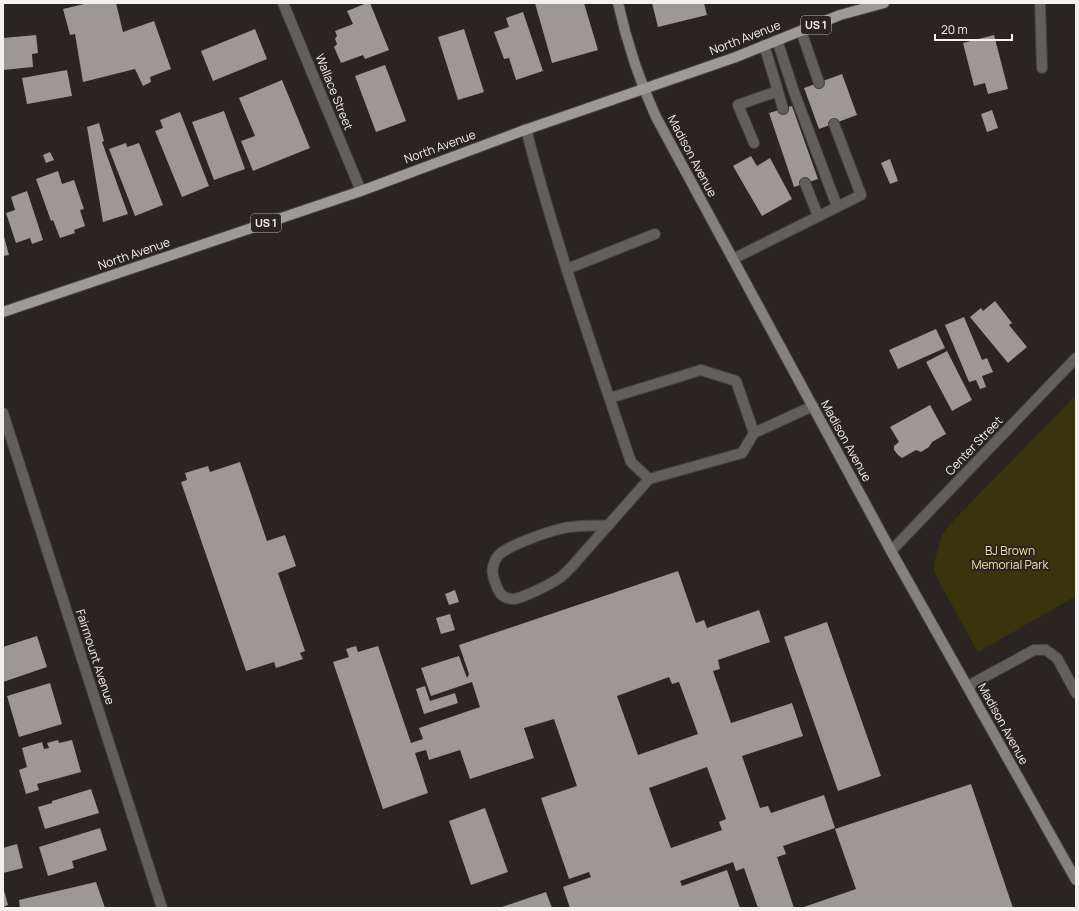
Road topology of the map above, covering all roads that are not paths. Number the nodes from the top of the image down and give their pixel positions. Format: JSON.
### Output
{"nodes":[{"id":1,"x":284,"y":3,"type":"edge"},
{"id":2,"x":618,"y":3,"type":"edge"},
{"id":3,"x":884,"y":3,"type":"edge"},
{"id":4,"x":1040,"y":3,"type":"edge"},
{"id":5,"x":801,"y":31,"type":"junction"},
{"id":6,"x":777,"y":40,"type":"junction"},
{"id":7,"x":764,"y":45,"type":"junction"},
{"id":8,"x":1042,"y":68,"type":"dead end"},
{"id":9,"x":819,"y":83,"type":"dead end"},
{"id":10,"x":643,"y":88,"type":"junction"},
{"id":11,"x":778,"y":91,"type":"junction"},
{"id":12,"x":782,"y":109,"type":"dead end"},
{"id":13,"x":834,"y":124,"type":"dead end"},
{"id":14,"x":526,"y":129,"type":"junction"},
{"id":15,"x":754,"y":143,"type":"dead end"},
{"id":16,"x":805,"y":183,"type":"dead end"},
{"id":17,"x":361,"y":191,"type":"junction"},
{"id":18,"x":837,"y":206,"type":"junction"},
{"id":19,"x":818,"y":216,"type":"junction"},
{"id":20,"x":655,"y":234,"type":"dead end"},
{"id":21,"x":733,"y":259,"type":"junction"},
{"id":22,"x":567,"y":269,"type":"junction"},
{"id":23,"x":3,"y":312,"type":"edge"},
{"id":24,"x":1076,"y":358,"type":"edge"},
{"id":25,"x":610,"y":398,"type":"junction"},
{"id":26,"x":812,"y":406,"type":"junction"},
{"id":27,"x":3,"y":413,"type":"edge"},
{"id":28,"x":754,"y":433,"type":"junction"},
{"id":29,"x":649,"y":478,"type":"junction"},
{"id":30,"x":609,"y":525,"type":"junction"},
{"id":31,"x":891,"y":551,"type":"junction"},
{"id":32,"x":968,"y":686,"type":"junction"},
{"id":33,"x":1076,"y":693,"type":"edge"},
{"id":34,"x":1076,"y":880,"type":"edge"},
{"id":35,"x":162,"y":908,"type":"edge"}],
"edges":[{"from":1,"to":17,"type":"street","name":"Wallace Street"},
{"from":2,"to":10,"type":"main road","name":"Madison Avenue"},
{"from":3,"to":5,"type":"main road","name":"North Avenue","number":"US 1"},
{"from":4,"to":8,"type":"street"},
{"from":5,"to":6,"type":"main road","name":"North Avenue","number":"US 1"},
{"from":5,"to":9,"type":"street"},
{"from":6,"to":7,"type":"main road","name":"North Avenue","number":"US 1"},
{"from":6,"to":18,"type":"street"},
{"from":7,"to":10,"type":"main road","name":"North Avenue","number":"US 1"},
{"from":7,"to":11,"type":"street"},
{"from":10,"to":14,"type":"main road","name":"North Avenue","number":"US 1"},
{"from":10,"to":21,"type":"main road","name":"Madison Avenue"},
{"from":11,"to":12,"type":"street"},
{"from":11,"to":15,"type":"street"},
{"from":13,"to":18,"type":"street"},
{"from":14,"to":17,"type":"main road","name":"North Avenue","number":"US 1"},
{"from":14,"to":22,"type":"street"},
{"from":16,"to":19,"type":"street"},
{"from":17,"to":23,"type":"main road","name":"North Avenue","number":"US 1"},
{"from":18,"to":19,"type":"street"},
{"from":19,"to":21,"type":"street"},
{"from":20,"to":22,"type":"street"},
{"from":21,"to":26,"type":"main road","name":"Madison Avenue"},
{"from":22,"to":25,"type":"street"},
{"from":24,"to":31,"type":"street","name":"Center Street"},
{"from":25,"to":28,"type":"street"},
{"from":25,"to":29,"type":"street"},
{"from":26,"to":28,"type":"street"},
{"from":26,"to":31,"type":"main road","name":"Madison Avenue"},
{"from":27,"to":35,"type":"street","name":"Fairmount Avenue"},
{"from":28,"to":29,"type":"street"},
{"from":29,"to":30,"type":"street"},
{"from":30,"to":30,"type":"street"},
{"from":31,"to":32,"type":"main road","name":"Madison Avenue"},
{"from":32,"to":33,"type":"street"},
{"from":32,"to":34,"type":"main road","name":"Madison Avenue"}]}
